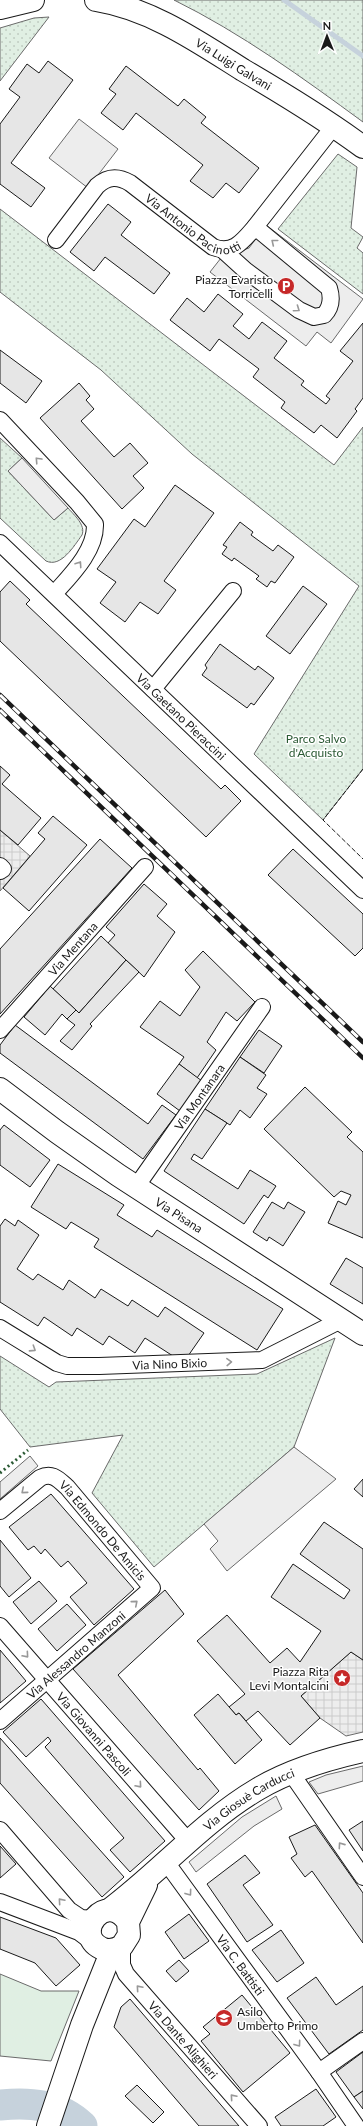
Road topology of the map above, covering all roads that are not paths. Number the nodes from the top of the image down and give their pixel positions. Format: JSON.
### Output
{"nodes":[{"id":1,"x":33,"y":0,"type":"edge"},
{"id":2,"x":96,"y":0,"type":"edge"},
{"id":3,"x":0,"y":8,"type":"edge"},
{"id":4,"x":334,"y":126,"type":"junction"},
{"id":5,"x":363,"y":147,"type":"edge"},
{"id":6,"x":255,"y":227,"type":"junction"},
{"id":7,"x":56,"y":240,"type":"dead end"},
{"id":8,"x":223,"y":250,"type":"junction"},
{"id":9,"x":0,"y":420,"type":"edge"},
{"id":10,"x":0,"y":543,"type":"edge"},
{"id":11,"x":233,"y":591,"type":"dead end"},
{"id":12,"x":54,"y":594,"type":"junction"},
{"id":13,"x":153,"y":689,"type":"junction"},
{"id":14,"x":145,"y":868,"type":"dead end"},
{"id":15,"x":363,"y":890,"type":"edge"},
{"id":16,"x":262,"y":1008,"type":"dead end"},
{"id":17,"x":0,"y":1030,"type":"edge"},
{"id":18,"x":0,"y":1089,"type":"edge"},
{"id":19,"x":136,"y":1187,"type":"junction"},
{"id":20,"x":341,"y":1320,"type":"junction"},
{"id":21,"x":0,"y":1328,"type":"edge"},
{"id":22,"x":363,"y":1334,"type":"edge"},
{"id":23,"x":0,"y":1511,"type":"edge"},
{"id":24,"x":152,"y":1588,"type":"joint"},
{"id":25,"x":0,"y":1626,"type":"edge"},
{"id":26,"x":47,"y":1680,"type":"junction"},
{"id":27,"x":0,"y":1721,"type":"edge"},
{"id":28,"x":363,"y":1751,"type":"edge"},
{"id":29,"x":291,"y":1773,"type":"junction"},
{"id":30,"x":0,"y":1830,"type":"edge"},
{"id":31,"x":188,"y":1841,"type":"junction"},
{"id":32,"x":166,"y":1862,"type":"junction"},
{"id":33,"x":151,"y":1877,"type":"junction"},
{"id":34,"x":363,"y":1877,"type":"edge"},
{"id":35,"x":0,"y":1902,"type":"edge"},
{"id":36,"x":101,"y":1915,"type":"junction"},
{"id":37,"x":128,"y":1922,"type":"junction"},
{"id":38,"x":109,"y":1947,"type":"junction"},
{"id":39,"x":363,"y":2041,"type":"edge"},
{"id":40,"x":319,"y":2072,"type":"junction"},
{"id":41,"x":48,"y":2126,"type":"edge"},
{"id":42,"x":259,"y":2126,"type":"edge"},
{"id":43,"x":356,"y":2126,"type":"edge"}],
"edges":[{"from":1,"to":3,"type":"main road"},
{"from":2,"to":4,"type":"main road","name":"Via Luigi Galvani"},
{"from":4,"to":5,"type":"main road","name":"Via Luigi Galvani"},
{"from":4,"to":6,"type":"street","name":"Via Antonio Pacinotti"},
{"from":6,"to":8,"type":"street","name":"Via Antonio Pacinotti"},
{"from":8,"to":6,"type":"street","one_way":true},
{"from":7,"to":8,"type":"street","name":"Via Antonio Pacinotti"},
{"from":12,"to":9,"type":"street","one_way":true},
{"from":10,"to":12,"type":"street","name":"Via Gaetano Pieraccini"},
{"from":11,"to":13,"type":"street"},
{"from":12,"to":13,"type":"street","name":"Via Gaetano Pieraccini"},
{"from":13,"to":15,"type":"street","name":"Via Gaetano Pieraccini"},
{"from":14,"to":17,"type":"street","name":"Via Mentana"},
{"from":16,"to":19,"type":"street","name":"Via Montanara"},
{"from":18,"to":19,"type":"main road","name":"Via Pisana"},
{"from":19,"to":20,"type":"main road","name":"Via Pisana"},
{"from":21,"to":20,"type":"street","name":"Via Nino Bixio","one_way":true},
{"from":20,"to":22,"type":"main road","name":"Via Pisana"},
{"from":24,"to":23,"type":"street","name":"Via Edmondo De Amicis","one_way":true},
{"from":26,"to":24,"type":"street","name":"Via Alessandro Manzoni","one_way":true},
{"from":25,"to":26,"type":"street","name":"Via Giovanni Pascoli","one_way":true},
{"from":26,"to":27,"type":"street","name":"Via Alessandro Manzoni"},
{"from":26,"to":31,"type":"street","name":"Via Giovanni Pascoli","one_way":true},
{"from":28,"to":29,"type":"main road","name":"Via Giosuè Carducci"},
{"from":29,"to":31,"type":"main road","name":"Via Giosuè Carducci"},
{"from":34,"to":29,"type":"street","one_way":true},
{"from":36,"to":30,"type":"street","one_way":true},
{"from":31,"to":32,"type":"main road","name":"Via Giosuè Carducci"},
{"from":32,"to":33,"type":"main road","name":"Via Giosuè Carducci"},
{"from":32,"to":40,"type":"street","name":"Via C. Battisti","one_way":true},
{"from":33,"to":36,"type":"main road","name":"Via Giosuè Carducci"},
{"from":33,"to":37,"type":"main road","name":"Via Giosuè Carducci"},
{"from":35,"to":38,"type":"street"},
{"from":36,"to":37,"type":"main road"},
{"from":36,"to":38,"type":"main road"},
{"from":37,"to":38,"type":"main road","name":"Via Giosuè Carducci"},
{"from":38,"to":41,"type":"main road","name":"Via Giosuè Carducci"},
{"from":42,"to":38,"type":"street","name":"Via Dante Alighieri","one_way":true},
{"from":39,"to":40,"type":"street"},
{"from":40,"to":43,"type":"street","name":"Via C. Battisti"}]}
